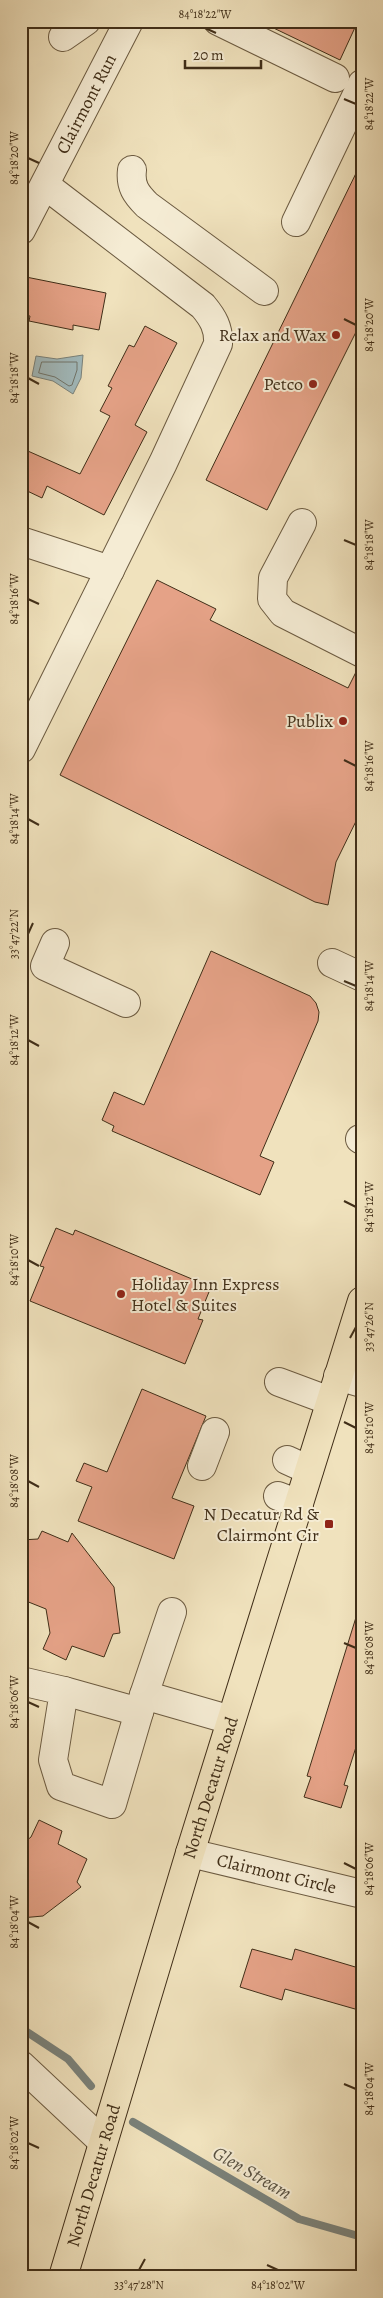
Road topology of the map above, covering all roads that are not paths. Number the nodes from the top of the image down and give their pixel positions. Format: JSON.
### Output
{"nodes":[{"id":1,"x":86,"y":21,"type":"edge"},
{"id":2,"x":129,"y":21,"type":"edge"},
{"id":3,"x":218,"y":21,"type":"edge"},
{"id":4,"x":63,"y":36,"type":"dead end"},
{"id":5,"x":335,"y":78,"type":"dead end"},
{"id":6,"x":362,"y":84,"type":"edge"},
{"id":7,"x":132,"y":170,"type":"dead end"},
{"id":8,"x":45,"y":185,"type":"junction"},
{"id":9,"x":296,"y":222,"type":"dead end"},
{"id":10,"x":21,"y":230,"type":"edge"},
{"id":11,"x":264,"y":291,"type":"dead end"},
{"id":12,"x":302,"y":524,"type":"dead end"},
{"id":13,"x":21,"y":540,"type":"edge"},
{"id":14,"x":110,"y":570,"type":"junction"},
{"id":15,"x":362,"y":653,"type":"edge"},
{"id":16,"x":21,"y":749,"type":"edge"},
{"id":17,"x":55,"y":943,"type":"dead end"},
{"id":18,"x":332,"y":963,"type":"dead end"},
{"id":19,"x":362,"y":976,"type":"edge"},
{"id":20,"x":126,"y":1002,"type":"dead end"},
{"id":21,"x":362,"y":1300,"type":"edge"},
{"id":22,"x":279,"y":1382,"type":"dead end"},
{"id":23,"x":344,"y":1387,"type":"edge"},
{"id":24,"x":215,"y":1432,"type":"dead end"},
{"id":25,"x":202,"y":1466,"type":"dead end"},
{"id":26,"x":172,"y":1612,"type":"dead end"},
{"id":27,"x":21,"y":1682,"type":"edge"},
{"id":28,"x":64,"y":1691,"type":"junction"},
{"id":29,"x":142,"y":1704,"type":"junction"},
{"id":30,"x":232,"y":1720,"type":"junction"},
{"id":31,"x":190,"y":1853,"type":"junction"},
{"id":32,"x":362,"y":1894,"type":"edge"},
{"id":33,"x":21,"y":2065,"type":"edge"},
{"id":34,"x":102,"y":2140,"type":"junction"},
{"id":35,"x":63,"y":2277,"type":"edge"}],
"edges":[{"from":1,"to":4,"type":"street"},
{"from":2,"to":8,"type":"street","name":"Clairmont Run"},
{"from":3,"to":5,"type":"street"},
{"from":6,"to":9,"type":"street"},
{"from":7,"to":11,"type":"street"},
{"from":8,"to":10,"type":"street","name":"Clairmont Run"},
{"from":8,"to":14,"type":"street"},
{"from":12,"to":15,"type":"street"},
{"from":13,"to":14,"type":"street"},
{"from":14,"to":16,"type":"street"},
{"from":17,"to":20,"type":"street"},
{"from":18,"to":19,"type":"street"},
{"from":21,"to":23,"type":"main road","name":"North Decatur Road"},
{"from":22,"to":23,"type":"street"},
{"from":23,"to":30,"type":"main road","name":"North Decatur Road"},
{"from":24,"to":25,"type":"street"},
{"from":26,"to":29,"type":"street"},
{"from":27,"to":28,"type":"street"},
{"from":28,"to":29,"type":"street"},
{"from":28,"to":29,"type":"street"},
{"from":29,"to":30,"type":"street"},
{"from":30,"to":31,"type":"main road","name":"North Decatur Road"},
{"from":31,"to":32,"type":"street","name":"Clairmont Circle"},
{"from":31,"to":34,"type":"main road","name":"North Decatur Road"},
{"from":33,"to":34,"type":"street"},
{"from":34,"to":35,"type":"main road","name":"North Decatur Road"}]}
